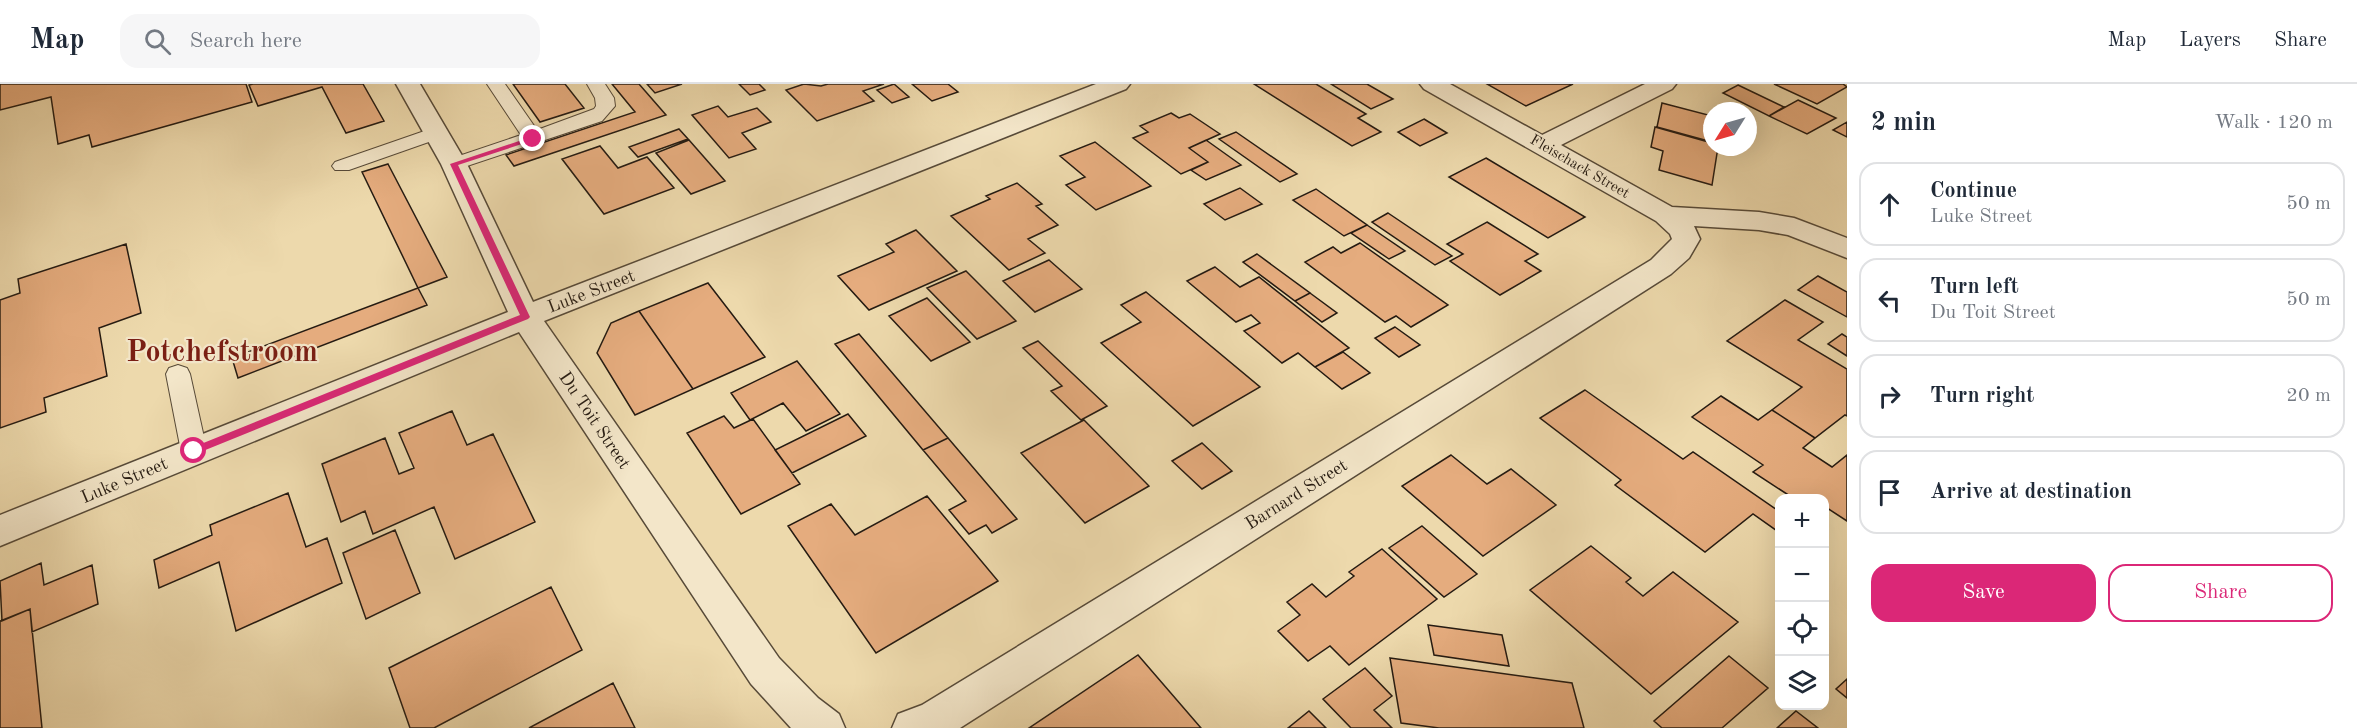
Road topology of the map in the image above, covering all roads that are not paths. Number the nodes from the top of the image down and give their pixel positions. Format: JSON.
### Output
{"nodes":[{"id":1,"x":408,"y":84,"type":"edge"},
{"id":2,"x":496,"y":84,"type":"edge"},
{"id":3,"x":596,"y":84,"type":"edge"},
{"id":4,"x":1118,"y":84,"type":"edge"},
{"id":5,"x":1432,"y":84,"type":"edge"},
{"id":6,"x":1664,"y":84,"type":"edge"},
{"id":7,"x":436,"y":133,"type":"junction"},
{"id":8,"x":533,"y":139,"type":"junction"},
{"id":9,"x":1543,"y":144,"type":"junction"},
{"id":10,"x":454,"y":164,"type":"junction"},
{"id":11,"x":342,"y":166,"type":"dead end"},
{"id":12,"x":1666,"y":215,"type":"junction"},
{"id":13,"x":1847,"y":249,"type":"edge"},
{"id":14,"x":1661,"y":267,"type":"joint"},
{"id":15,"x":525,"y":317,"type":"junction"},
{"id":16,"x":178,"y":374,"type":"dead end"},
{"id":17,"x":194,"y":451,"type":"junction"},
{"id":18,"x":0,"y":531,"type":"edge"},
{"id":19,"x":922,"y":725,"type":"edge"},
{"id":20,"x":824,"y":728,"type":"edge"}],
"edges":[{"from":1,"to":7,"type":"street","name":"Du Toit Street"},
{"from":2,"to":8,"type":"lane"},
{"from":3,"to":8,"type":"lane"},
{"from":4,"to":15,"type":"street","name":"Luke Street"},
{"from":5,"to":9,"type":"street","name":"Fleischack Street"},
{"from":6,"to":9,"type":"street"},
{"from":7,"to":10,"type":"street","name":"Du Toit Street"},
{"from":7,"to":11,"type":"lane"},
{"from":8,"to":10,"type":"lane"},
{"from":9,"to":12,"type":"street","name":"Fleischack Street"},
{"from":10,"to":15,"type":"street","name":"Du Toit Street"},
{"from":12,"to":13,"type":"street"},
{"from":12,"to":14,"type":"street","name":"Fleischack Street"},
{"from":14,"to":19,"type":"street","name":"Barnard Street"},
{"from":15,"to":17,"type":"street","name":"Luke Street"},
{"from":15,"to":20,"type":"street","name":"Du Toit Street"},
{"from":16,"to":17,"type":"lane"},
{"from":17,"to":18,"type":"street","name":"Luke Street"}]}
